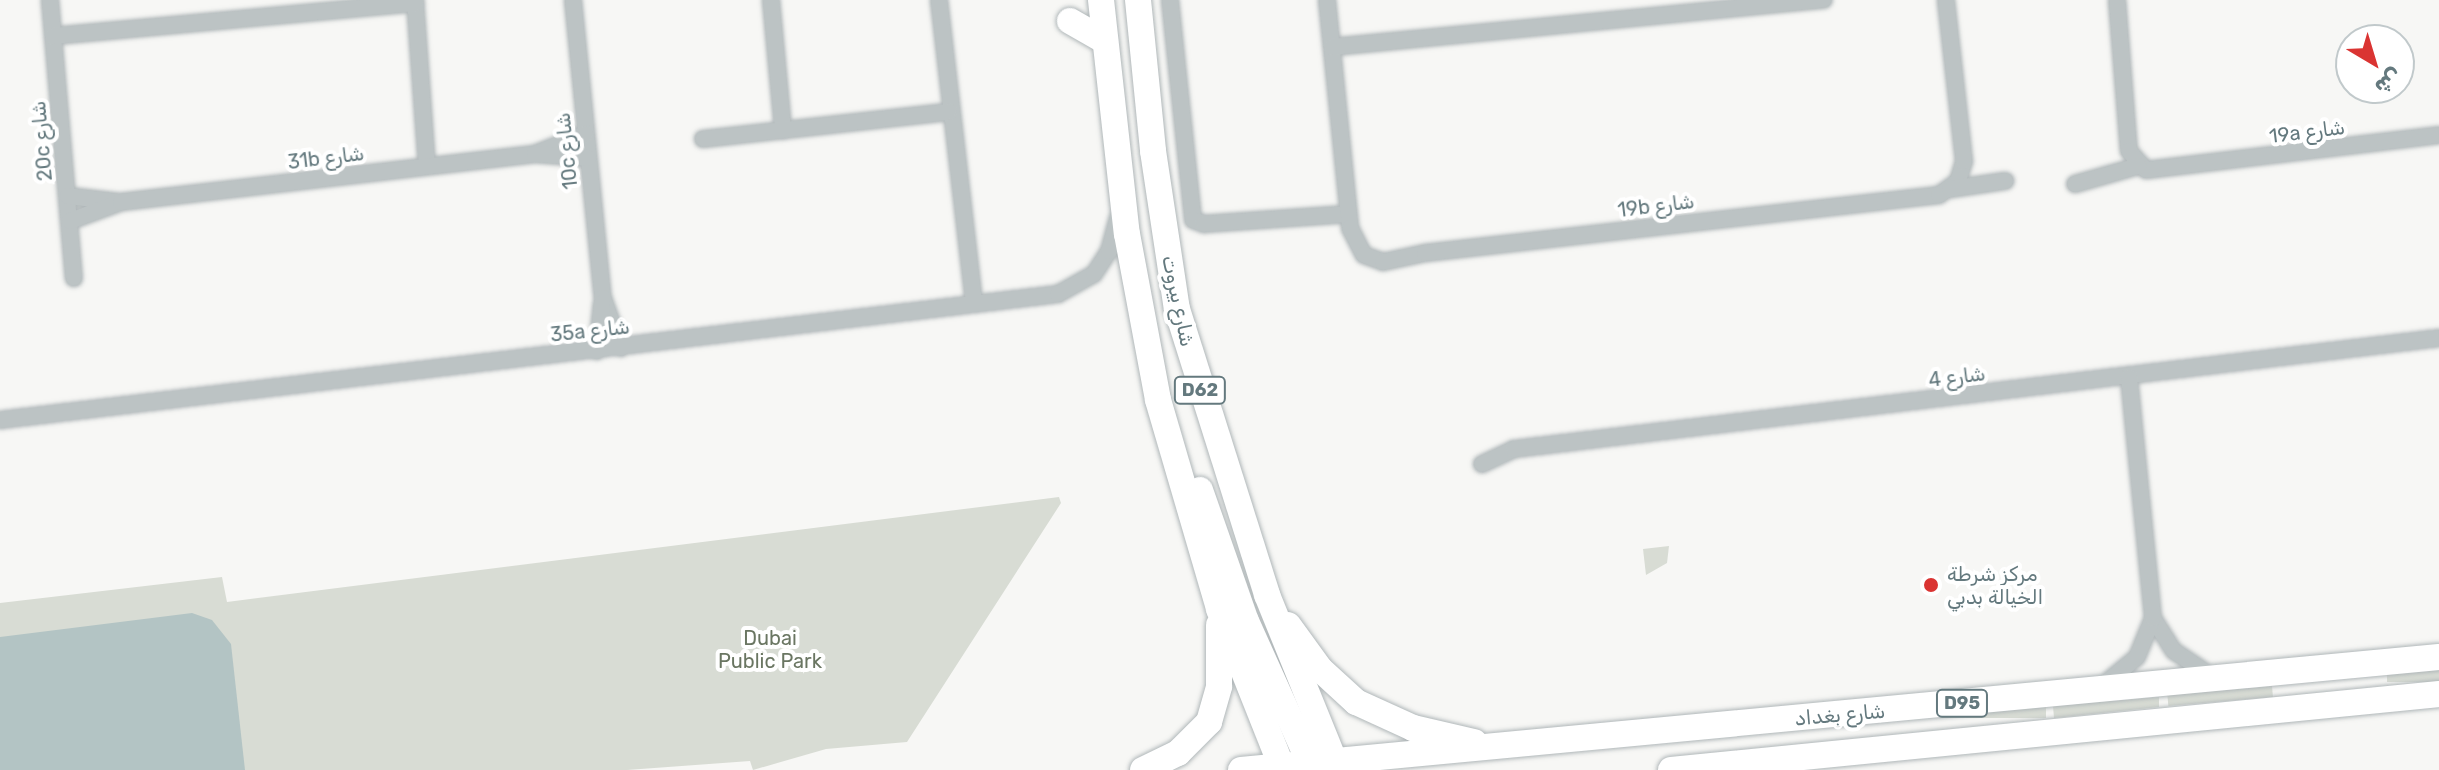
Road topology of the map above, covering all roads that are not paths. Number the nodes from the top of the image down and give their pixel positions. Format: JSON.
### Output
{"nodes":[{"id":1,"x":50,"y":0,"type":"edge"},
{"id":2,"x":573,"y":0,"type":"edge"},
{"id":3,"x":771,"y":0,"type":"edge"},
{"id":4,"x":939,"y":0,"type":"edge"},
{"id":5,"x":1101,"y":0,"type":"edge"},
{"id":6,"x":1138,"y":0,"type":"edge"},
{"id":7,"x":1170,"y":0,"type":"edge"},
{"id":8,"x":1327,"y":0,"type":"edge"},
{"id":9,"x":1824,"y":0,"type":"edge"},
{"id":10,"x":1946,"y":0,"type":"edge"},
{"id":11,"x":2117,"y":0,"type":"edge"},
{"id":12,"x":415,"y":2,"type":"edge"},
{"id":13,"x":1764,"y":3,"type":"edge"},
{"id":14,"x":1070,"y":21,"type":"dead end"},
{"id":15,"x":53,"y":36,"type":"junction"},
{"id":16,"x":1105,"y":41,"type":"junction"},
{"id":17,"x":1332,"y":47,"type":"junction"},
{"id":18,"x":949,"y":112,"type":"junction"},
{"id":19,"x":783,"y":130,"type":"junction"},
{"id":20,"x":2128,"y":130,"type":"junction"},
{"id":21,"x":1960,"y":133,"type":"junction"},
{"id":22,"x":585,"y":134,"type":"junction"},
{"id":23,"x":2439,"y":135,"type":"edge"},
{"id":24,"x":703,"y":139,"type":"dead end"},
{"id":25,"x":535,"y":154,"type":"junction"},
{"id":26,"x":588,"y":158,"type":"junction"},
{"id":27,"x":427,"y":166,"type":"junction"},
{"id":28,"x":2138,"y":166,"type":"junction"},
{"id":29,"x":2181,"y":169,"type":"junction"},
{"id":30,"x":2005,"y":181,"type":"dead end"},
{"id":31,"x":2075,"y":184,"type":"dead end"},
{"id":32,"x":1950,"y":189,"type":"junction"},
{"id":33,"x":68,"y":196,"type":"junction"},
{"id":34,"x":1123,"y":196,"type":"junction"},
{"id":35,"x":1913,"y":198,"type":"junction"},
{"id":36,"x":121,"y":202,"type":"junction"},
{"id":37,"x":1348,"y":214,"type":"junction"},
{"id":38,"x":70,"y":221,"type":"junction"},
{"id":39,"x":74,"y":278,"type":"dead end"},
{"id":40,"x":603,"y":298,"type":"junction"},
{"id":41,"x":966,"y":304,"type":"junction"},
{"id":42,"x":2439,"y":338,"type":"edge"},
{"id":43,"x":621,"y":348,"type":"junction"},
{"id":44,"x":597,"y":351,"type":"junction"},
{"id":45,"x":2129,"y":377,"type":"junction"},
{"id":46,"x":1158,"y":400,"type":"junction"},
{"id":47,"x":0,"y":420,"type":"edge"},
{"id":48,"x":1482,"y":464,"type":"dead end"},
{"id":49,"x":1267,"y":595,"type":"junction"},
{"id":50,"x":1219,"y":609,"type":"junction"},
{"id":51,"x":2153,"y":618,"type":"junction"},
{"id":52,"x":2439,"y":657,"type":"edge"},
{"id":53,"x":2216,"y":678,"type":"junction"},
{"id":54,"x":2096,"y":691,"type":"junction"},
{"id":55,"x":2439,"y":694,"type":"edge"},
{"id":56,"x":1484,"y":747,"type":"junction"},
{"id":57,"x":1760,"y":762,"type":"junction"},
{"id":58,"x":1307,"y":767,"type":"edge"},
{"id":59,"x":1143,"y":770,"type":"edge"},
{"id":60,"x":1241,"y":770,"type":"edge"},
{"id":61,"x":1671,"y":770,"type":"edge"},
{"id":62,"x":1729,"y":770,"type":"edge"}],
"edges":[{"from":1,"to":15,"type":"street","name":"20c شارع"},
{"from":2,"to":22,"type":"street","name":"10c شارع"},
{"from":3,"to":19,"type":"street"},
{"from":4,"to":18,"type":"street"},
{"from":5,"to":16,"type":"main road","name":"شارع بيروت","number":"D62"},
{"from":6,"to":49,"type":"main road","name":"شارع بيروت","number":"D62"},
{"from":7,"to":37,"type":"street"},
{"from":8,"to":17,"type":"street","name":"19b شارع"},
{"from":9,"to":13,"type":"street"},
{"from":10,"to":21,"type":"street"},
{"from":11,"to":20,"type":"street"},
{"from":12,"to":15,"type":"street"},
{"from":12,"to":27,"type":"street"},
{"from":13,"to":17,"type":"street"},
{"from":14,"to":16,"type":"main road"},
{"from":15,"to":33,"type":"street","name":"20c شارع"},
{"from":16,"to":34,"type":"main road","name":"شارع بيروت","number":"D62"},
{"from":17,"to":37,"type":"street","name":"19b شارع"},
{"from":18,"to":19,"type":"street"},
{"from":18,"to":41,"type":"street"},
{"from":19,"to":24,"type":"street"},
{"from":20,"to":28,"type":"street"},
{"from":20,"to":29,"type":"street"},
{"from":21,"to":32,"type":"street"},
{"from":21,"to":35,"type":"street"},
{"from":22,"to":25,"type":"street","name":"31b شارع"},
{"from":22,"to":26,"type":"street","name":"10c شارع"},
{"from":23,"to":29,"type":"street","name":"19a شارع"},
{"from":25,"to":26,"type":"street","name":"31b شارع"},
{"from":25,"to":27,"type":"street","name":"31b شارع"},
{"from":26,"to":40,"type":"street","name":"10c شارع"},
{"from":27,"to":36,"type":"street","name":"31b شارع"},
{"from":28,"to":29,"type":"street","name":"19a شارع"},
{"from":28,"to":31,"type":"street"},
{"from":30,"to":32,"type":"street"},
{"from":32,"to":35,"type":"street"},
{"from":33,"to":36,"type":"street","name":"31b شارع"},
{"from":33,"to":38,"type":"street","name":"20c شارع"},
{"from":34,"to":41,"type":"street","name":"35a شارع"},
{"from":34,"to":46,"type":"main road","name":"شارع بيروت","number":"D62"},
{"from":35,"to":37,"type":"street","name":"19b شارع"},
{"from":36,"to":38,"type":"street","name":"31b شارع"},
{"from":38,"to":39,"type":"street","name":"20c شارع"},
{"from":40,"to":43,"type":"street","name":"10c شارع"},
{"from":40,"to":44,"type":"street","name":"10c شارع"},
{"from":41,"to":43,"type":"street","name":"35a شارع"},
{"from":42,"to":45,"type":"street","name":"شارع 4"},
{"from":43,"to":44,"type":"street","name":"35a شارع"},
{"from":44,"to":47,"type":"street","name":"35a شارع"},
{"from":45,"to":48,"type":"street","name":"شارع 4"},
{"from":45,"to":51,"type":"street"},
{"from":46,"to":50,"type":"main road","name":"شارع بيروت","number":"D62"},
{"from":46,"to":58,"type":"main road"},
{"from":49,"to":56,"type":"main road"},
{"from":49,"to":58,"type":"main road","name":"شارع بيروت","number":"D62"},
{"from":50,"to":58,"type":"main road","name":"شارع بيروت","number":"D62"},
{"from":50,"to":59,"type":"main road"},
{"from":51,"to":53,"type":"street"},
{"from":51,"to":54,"type":"street"},
{"from":52,"to":53,"type":"main road","name":"شارع بغداد","number":"D95"},
{"from":53,"to":54,"type":"main road","name":"شارع بغداد","number":"D95"},
{"from":54,"to":56,"type":"main road","name":"شارع بغداد","number":"D95"},
{"from":55,"to":57,"type":"main road","name":"شارع بغداد","number":"D95"},
{"from":56,"to":58,"type":"main road","name":"شارع بغداد","number":"D95"},
{"from":57,"to":61,"type":"main road","name":"شارع بغداد","number":"D95"},
{"from":57,"to":62,"type":"main road"},
{"from":58,"to":60,"type":"main road","name":"شارع بغداد","number":"D95"}]}
